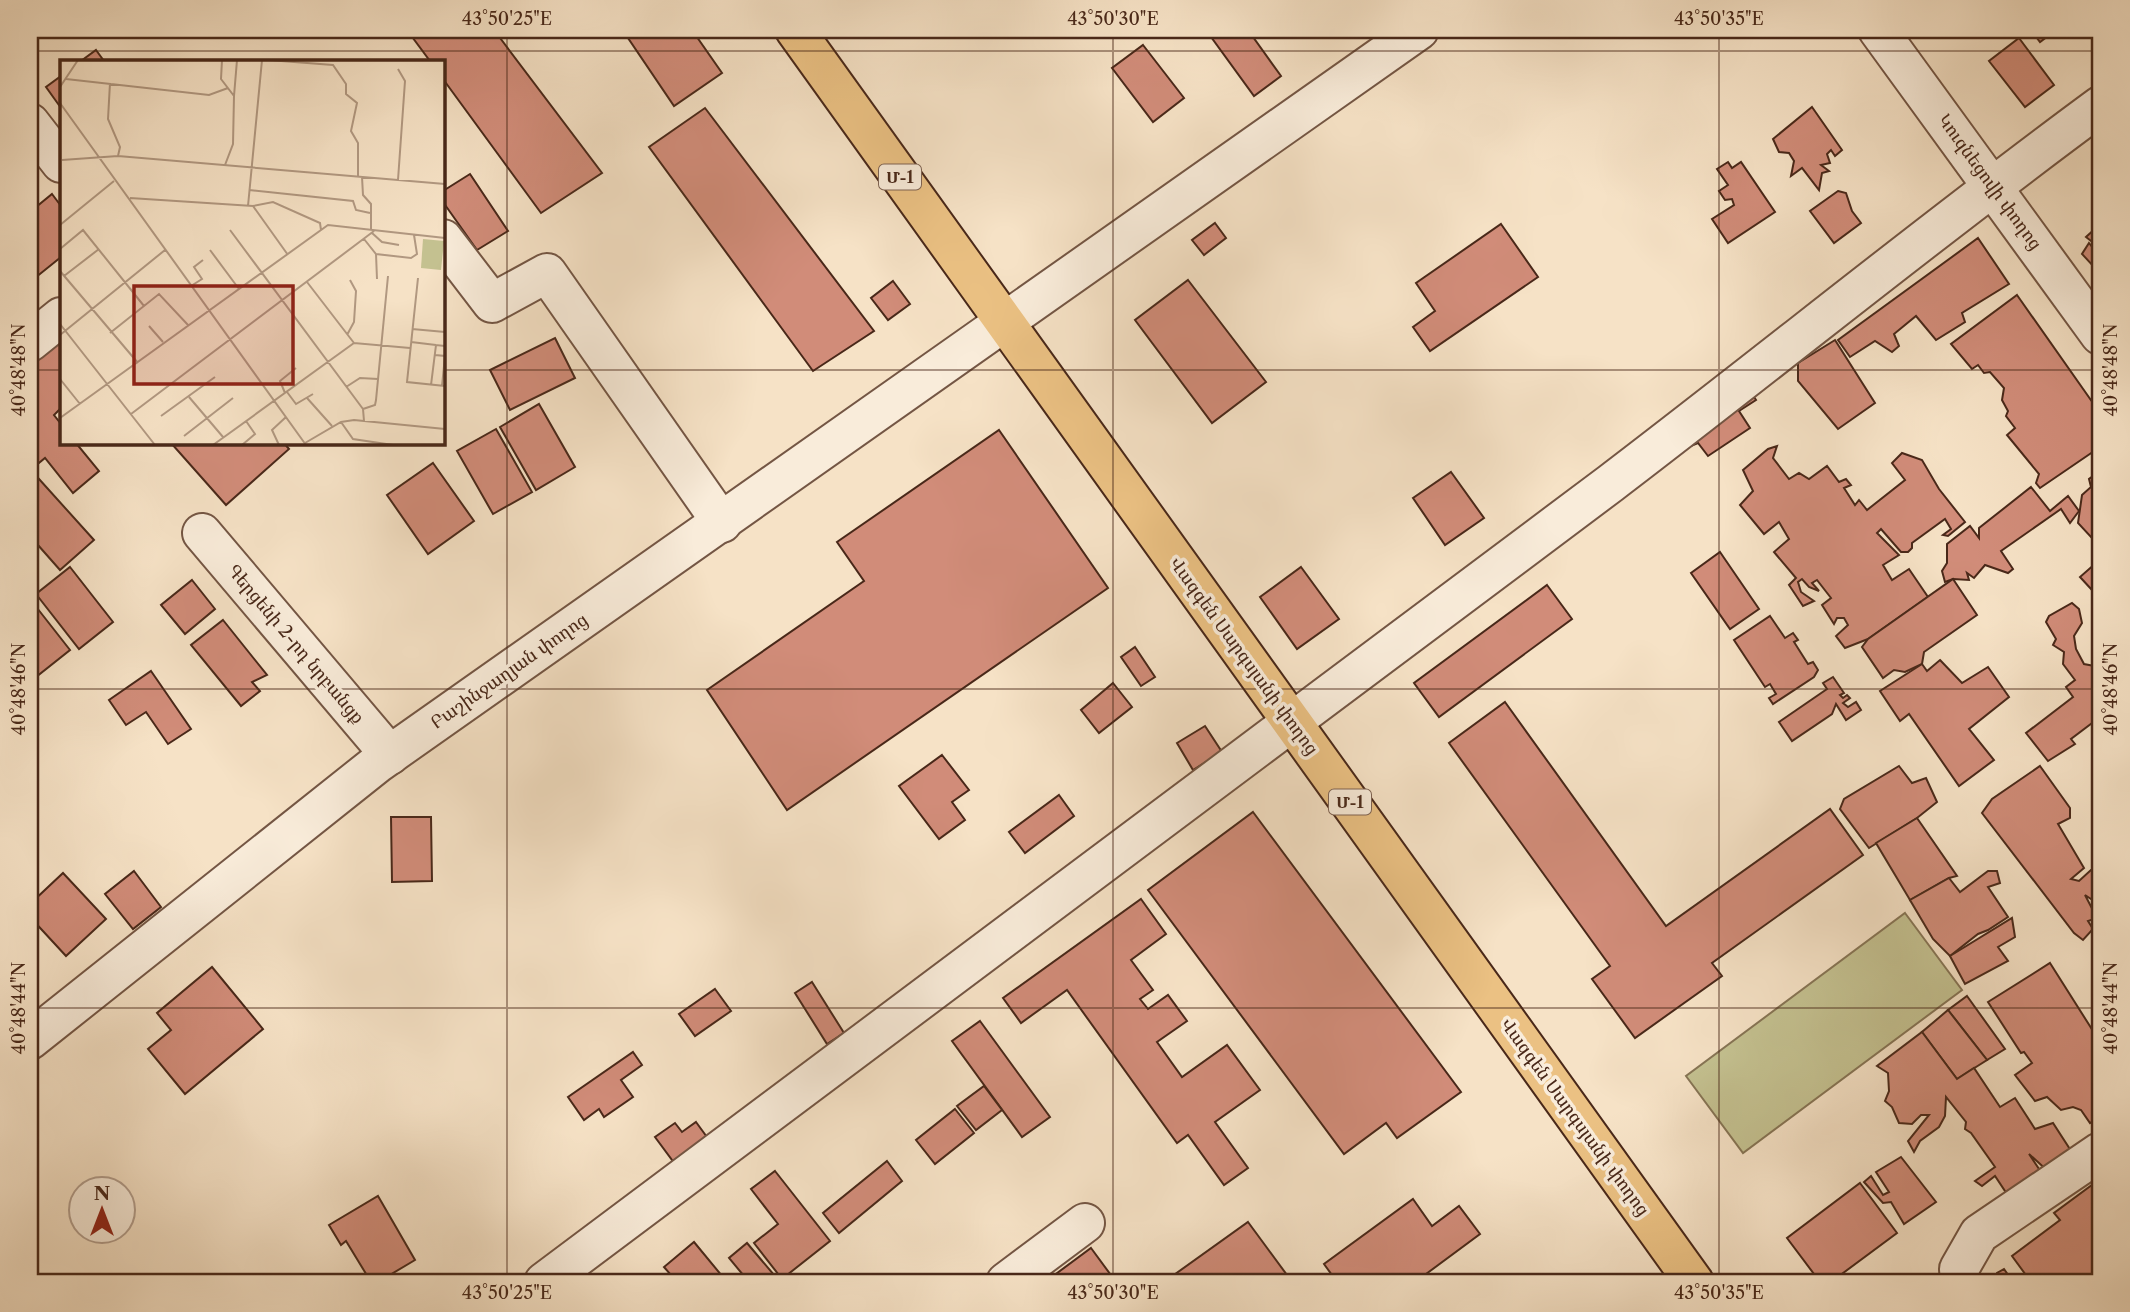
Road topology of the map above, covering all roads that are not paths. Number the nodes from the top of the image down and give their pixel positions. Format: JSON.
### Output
{"nodes":[{"id":1,"x":795,"y":30,"type":"edge"},
{"id":2,"x":1878,"y":30,"type":"edge"},
{"id":3,"x":1406,"y":33,"type":"edge"},
{"id":4,"x":2100,"y":106,"type":"edge"},
{"id":5,"x":30,"y":123,"type":"edge"},
{"id":6,"x":60,"y":162,"type":"edge"},
{"id":7,"x":1992,"y":185,"type":"junction"},
{"id":8,"x":444,"y":240,"type":"edge"},
{"id":9,"x":60,"y":318,"type":"edge"},
{"id":10,"x":1004,"y":323,"type":"junction"},
{"id":11,"x":2100,"y":335,"type":"edge"},
{"id":12,"x":30,"y":342,"type":"edge"},
{"id":13,"x":722,"y":523,"type":"junction"},
{"id":14,"x":202,"y":533,"type":"dead end"},
{"id":15,"x":1293,"y":724,"type":"junction"},
{"id":16,"x":390,"y":755,"type":"junction"},
{"id":17,"x":37,"y":1023,"type":"edge"},
{"id":18,"x":2100,"y":1152,"type":"edge"},
{"id":19,"x":1085,"y":1223,"type":"dead end"},
{"id":20,"x":544,"y":1282,"type":"edge"},
{"id":21,"x":1006,"y":1282,"type":"edge"},
{"id":22,"x":1694,"y":1282,"type":"edge"},
{"id":23,"x":1960,"y":1282,"type":"edge"}],
"edges":[{"from":1,"to":10,"type":"highway","name":"Վազգեն Սարգսյանի փողոց","number":"Մ-1"},
{"from":2,"to":7,"type":"street","name":"Կուզնեցովի փողոց"},
{"from":3,"to":10,"type":"street","name":"Բաշինջաղյան փողոց"},
{"from":4,"to":7,"type":"street"},
{"from":5,"to":6,"type":"street"},
{"from":7,"to":11,"type":"street","name":"Կուզնեցովի փողոց"},
{"from":7,"to":15,"type":"street"},
{"from":8,"to":13,"type":"street"},
{"from":9,"to":12,"type":"street"},
{"from":10,"to":13,"type":"street","name":"Բաշինջաղյան փողոց"},
{"from":10,"to":15,"type":"highway","name":"Վազգեն Սարգսյանի փողոց","number":"Մ-1"},
{"from":13,"to":16,"type":"street","name":"Բաշինջաղյան փողոց"},
{"from":14,"to":16,"type":"street","name":"Գերցենի 2-րդ նրբանցք"},
{"from":15,"to":20,"type":"street"},
{"from":15,"to":22,"type":"highway","name":"Վազգեն Սարգսյանի փողոց","number":"Մ-1"},
{"from":16,"to":17,"type":"street","name":"Բաշինջաղյան փողոց"},
{"from":18,"to":23,"type":"street"},
{"from":19,"to":21,"type":"street"}]}
